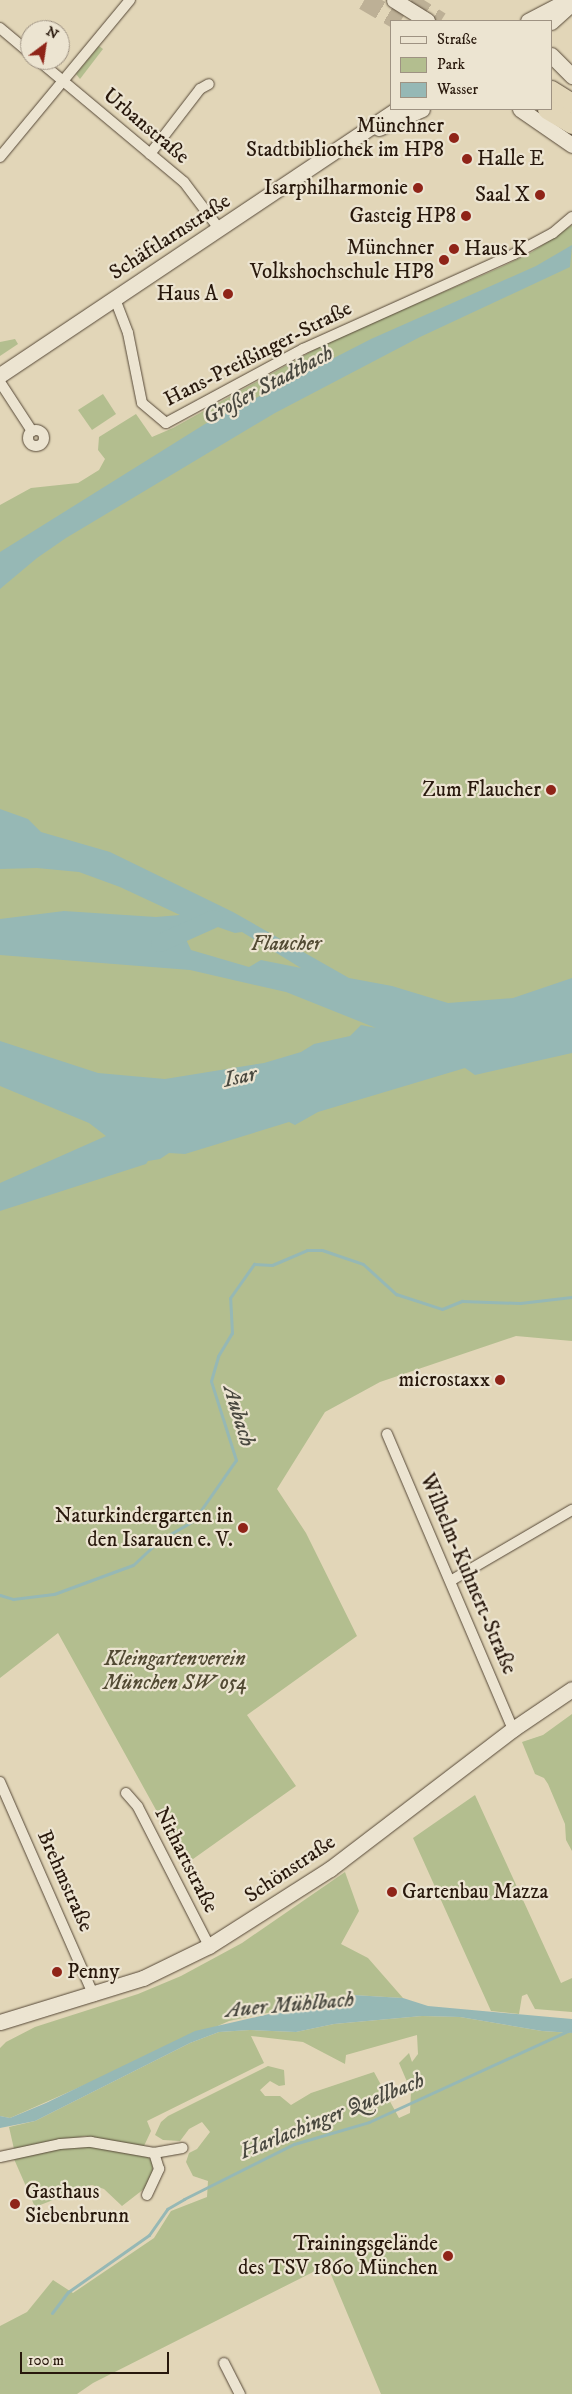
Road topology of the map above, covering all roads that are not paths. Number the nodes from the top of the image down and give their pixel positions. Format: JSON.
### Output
{"nodes":[{"id":1,"x":130,"y":0,"type":"edge"},
{"id":2,"x":394,"y":0,"type":"edge"},
{"id":3,"x":568,"y":0,"type":"edge"},
{"id":4,"x":572,"y":4,"type":"edge"},
{"id":5,"x":425,"y":20,"type":"edge"},
{"id":6,"x":530,"y":20,"type":"edge"},
{"id":7,"x":552,"y":21,"type":"edge"},
{"id":8,"x":0,"y":28,"type":"edge"},
{"id":9,"x":20,"y":45,"type":"edge"},
{"id":10,"x":552,"y":56,"type":"edge"},
{"id":11,"x":50,"y":70,"type":"edge"},
{"id":12,"x":552,"y":71,"type":"edge"},
{"id":13,"x":572,"y":76,"type":"edge"},
{"id":14,"x":62,"y":80,"type":"junction"},
{"id":15,"x":572,"y":83,"type":"edge"},
{"id":16,"x":209,"y":84,"type":"dead end"},
{"id":17,"x":552,"y":91,"type":"edge"},
{"id":18,"x":572,"y":103,"type":"edge"},
{"id":19,"x":396,"y":110,"type":"edge"},
{"id":20,"x":420,"y":110,"type":"edge"},
{"id":21,"x":523,"y":110,"type":"edge"},
{"id":22,"x":548,"y":110,"type":"edge"},
{"id":23,"x":572,"y":124,"type":"edge"},
{"id":24,"x":363,"y":134,"type":"junction"},
{"id":25,"x":572,"y":146,"type":"edge"},
{"id":26,"x":150,"y":154,"type":"junction"},
{"id":27,"x":0,"y":157,"type":"edge"},
{"id":28,"x":572,"y":217,"type":"edge"},
{"id":29,"x":220,"y":230,"type":"junction"},
{"id":30,"x":116,"y":299,"type":"junction"},
{"id":31,"x":0,"y":375,"type":"edge"},
{"id":32,"x":0,"y":382,"type":"edge"},
{"id":33,"x":32,"y":431,"type":"dead end"},
{"id":34,"x":387,"y":1434,"type":"dead end"},
{"id":35,"x":572,"y":1510,"type":"edge"},
{"id":36,"x":452,"y":1580,"type":"junction"},
{"id":37,"x":572,"y":1689,"type":"edge"},
{"id":38,"x":513,"y":1729,"type":"junction"},
{"id":39,"x":0,"y":1782,"type":"edge"},
{"id":40,"x":126,"y":1793,"type":"dead end"},
{"id":41,"x":209,"y":1946,"type":"junction"},
{"id":42,"x":94,"y":1996,"type":"junction"},
{"id":43,"x":0,"y":2022,"type":"edge"},
{"id":44,"x":183,"y":2148,"type":"dead end"},
{"id":45,"x":154,"y":2153,"type":"junction"},
{"id":46,"x":0,"y":2157,"type":"edge"},
{"id":47,"x":147,"y":2195,"type":"dead end"},
{"id":48,"x":224,"y":2363,"type":"dead end"},
{"id":49,"x":240,"y":2394,"type":"edge"}],
"edges":[{"from":1,"to":14,"type":"street"},
{"from":2,"to":5,"type":"street"},
{"from":3,"to":6,"type":"street"},
{"from":4,"to":7,"type":"street"},
{"from":8,"to":9,"type":"street"},
{"from":10,"to":13,"type":"street"},
{"from":11,"to":14,"type":"street","name":"Urbanstraße"},
{"from":12,"to":15,"type":"street"},
{"from":14,"to":26,"type":"street","name":"Urbanstraße"},
{"from":14,"to":27,"type":"street"},
{"from":16,"to":26,"type":"street"},
{"from":17,"to":18,"type":"highway"},
{"from":19,"to":24,"type":"street","name":"Schäftlarnstraße"},
{"from":20,"to":24,"type":"street","name":"Schäftlarnstraße"},
{"from":21,"to":25,"type":"street"},
{"from":22,"to":23,"type":"highway"},
{"from":24,"to":29,"type":"street","name":"Schäftlarnstraße"},
{"from":26,"to":29,"type":"street","name":"Urbanstraße"},
{"from":28,"to":30,"type":"street","name":"Hans-Preißinger-Straße"},
{"from":29,"to":30,"type":"street","name":"Schäftlarnstraße"},
{"from":30,"to":31,"type":"street","name":"Schäftlarnstraße"},
{"from":32,"to":33,"type":"street"},
{"from":34,"to":36,"type":"street","name":"Wilhelm-Kuhnert-Straße"},
{"from":35,"to":36,"type":"street"},
{"from":36,"to":38,"type":"street","name":"Wilhelm-Kuhnert-Straße"},
{"from":37,"to":38,"type":"street","name":"Schönstraße"},
{"from":38,"to":41,"type":"street","name":"Schönstraße"},
{"from":39,"to":42,"type":"street","name":"Brehmstraße"},
{"from":40,"to":41,"type":"street","name":"Nithartstraße"},
{"from":41,"to":42,"type":"street","name":"Schönstraße"},
{"from":42,"to":43,"type":"street","name":"Schönstraße"},
{"from":44,"to":45,"type":"street"},
{"from":45,"to":46,"type":"street"},
{"from":45,"to":47,"type":"street"},
{"from":48,"to":49,"type":"street"}]}
